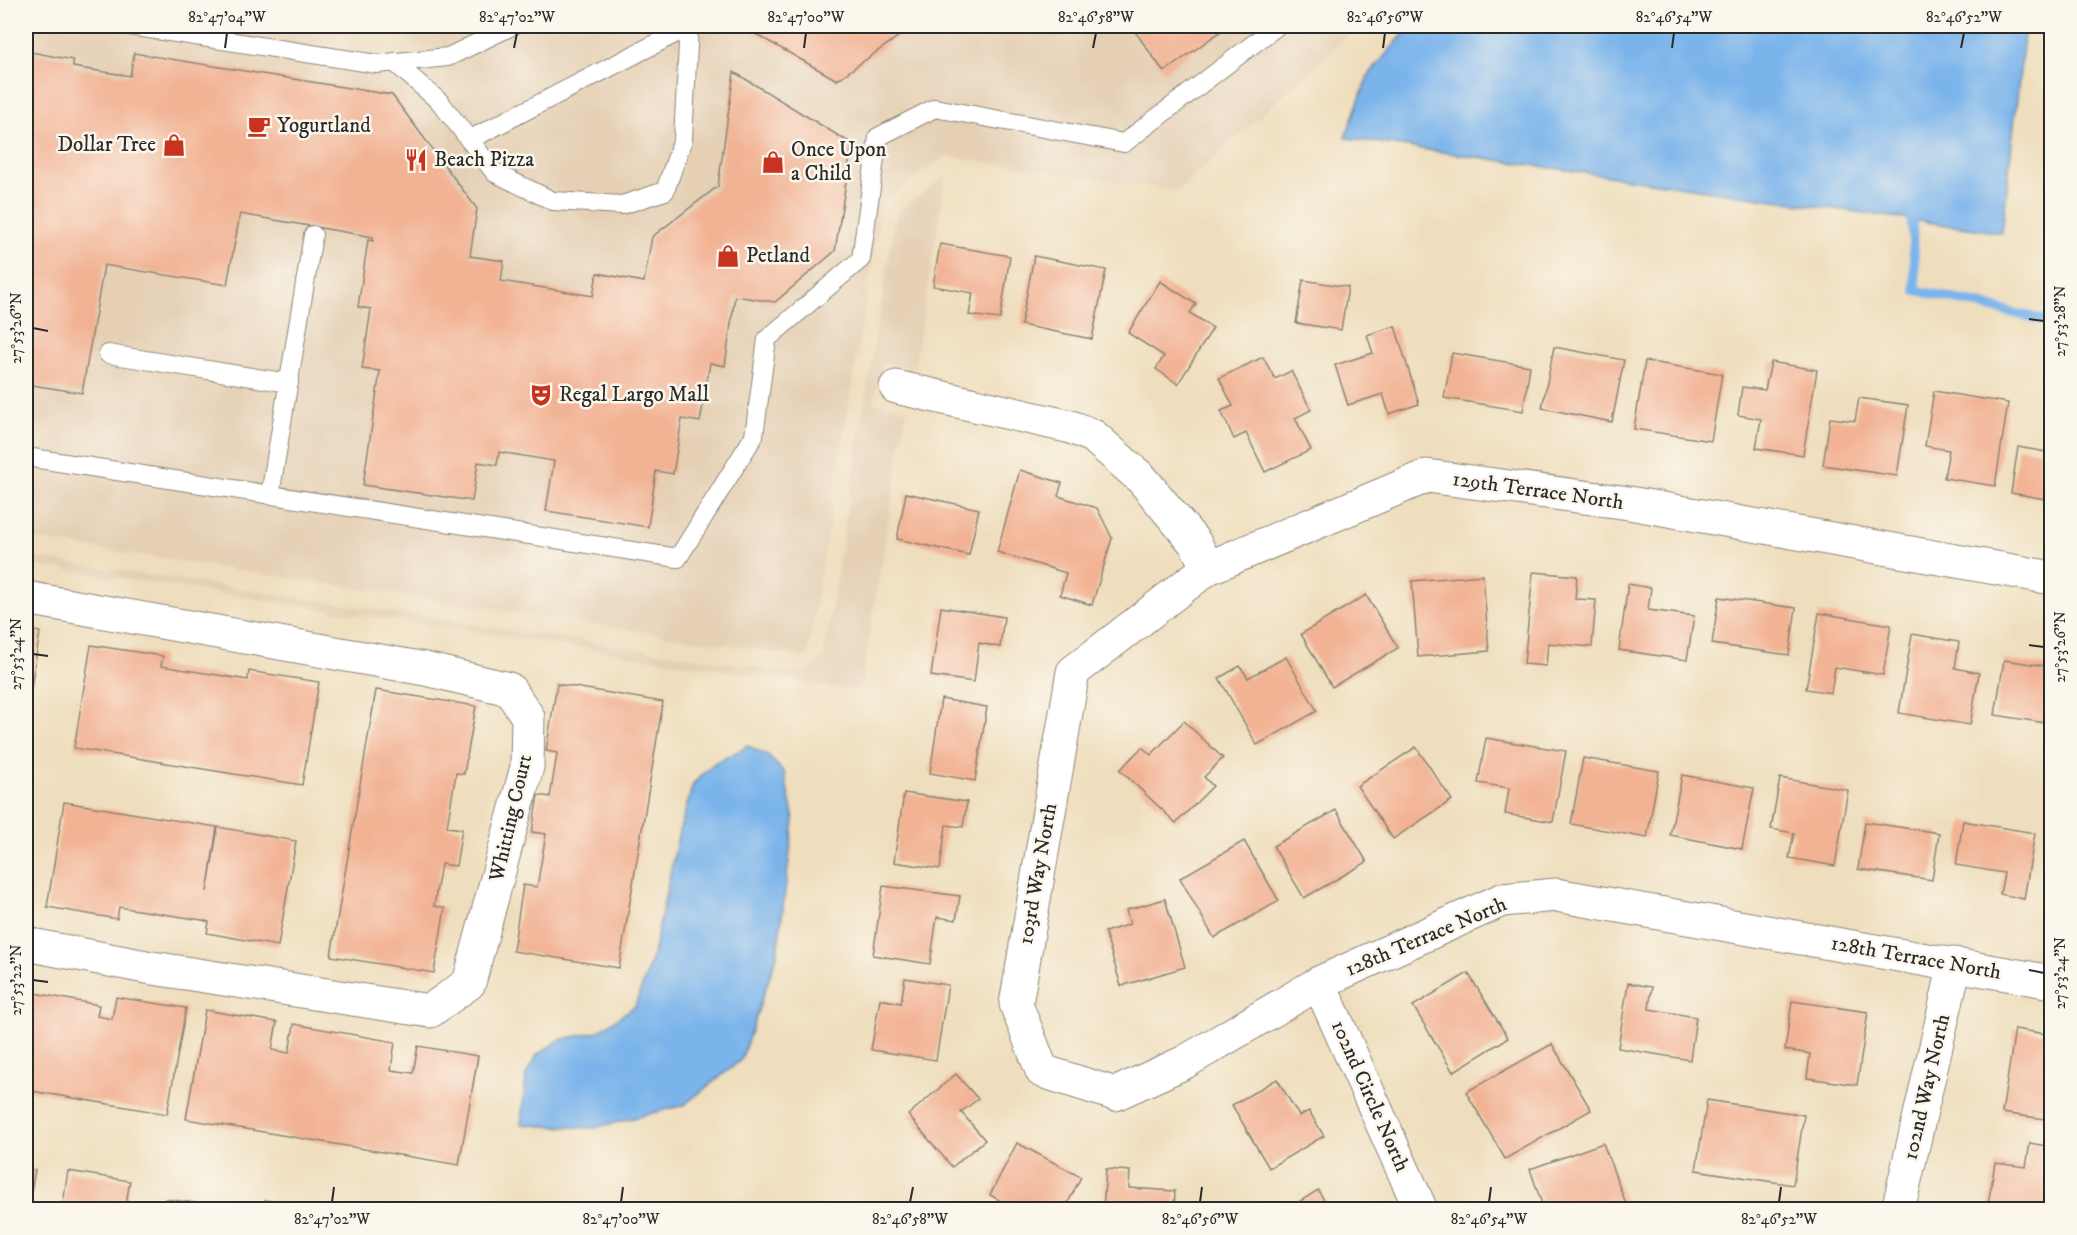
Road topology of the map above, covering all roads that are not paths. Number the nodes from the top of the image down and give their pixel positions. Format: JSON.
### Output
{"nodes":[{"id":1,"x":130,"y":26,"type":"edge"},
{"id":2,"x":512,"y":26,"type":"edge"},
{"id":3,"x":688,"y":26,"type":"edge"},
{"id":4,"x":1277,"y":26,"type":"edge"},
{"id":5,"x":394,"y":62,"type":"junction"},
{"id":6,"x":469,"y":140,"type":"junction"},
{"id":7,"x":313,"y":235,"type":"dead end"},
{"id":8,"x":108,"y":354,"type":"dead end"},
{"id":9,"x":289,"y":383,"type":"junction"},
{"id":10,"x":896,"y":387,"type":"dead end"},
{"id":11,"x":26,"y":457,"type":"edge"},
{"id":12,"x":270,"y":495,"type":"junction"},
{"id":13,"x":1208,"y":568,"type":"junction"},
{"id":14,"x":2052,"y":578,"type":"edge"},
{"id":15,"x":26,"y":598,"type":"edge"},
{"id":16,"x":1073,"y":672,"type":"joint"},
{"id":17,"x":26,"y":944,"type":"edge"},
{"id":18,"x":1955,"y":964,"type":"junction"},
{"id":19,"x":2052,"y":982,"type":"edge"},
{"id":20,"x":1319,"y":983,"type":"junction"},
{"id":21,"x":1042,"y":1071,"type":"joint"},
{"id":22,"x":1421,"y":1209,"type":"edge"},
{"id":23,"x":1898,"y":1209,"type":"edge"}],
"edges":[{"from":1,"to":5,"type":"lane"},
{"from":2,"to":5,"type":"lane"},
{"from":3,"to":6,"type":"lane"},
{"from":3,"to":6,"type":"lane"},
{"from":4,"to":12,"type":"lane"},
{"from":5,"to":6,"type":"lane"},
{"from":7,"to":9,"type":"lane"},
{"from":8,"to":9,"type":"lane"},
{"from":9,"to":12,"type":"lane"},
{"from":10,"to":13,"type":"street"},
{"from":11,"to":12,"type":"lane"},
{"from":13,"to":14,"type":"street","name":"129th Terrace North"},
{"from":13,"to":16,"type":"street","name":"129th Terrace North"},
{"from":15,"to":17,"type":"street","name":"Whitting Court"},
{"from":16,"to":21,"type":"street","name":"103rd Way North"},
{"from":18,"to":19,"type":"street","name":"128th Terrace North"},
{"from":18,"to":20,"type":"street","name":"128th Terrace North"},
{"from":18,"to":23,"type":"street","name":"102nd Way North"},
{"from":20,"to":21,"type":"street","name":"128th Terrace North"},
{"from":20,"to":22,"type":"street","name":"102nd Circle North"}]}
